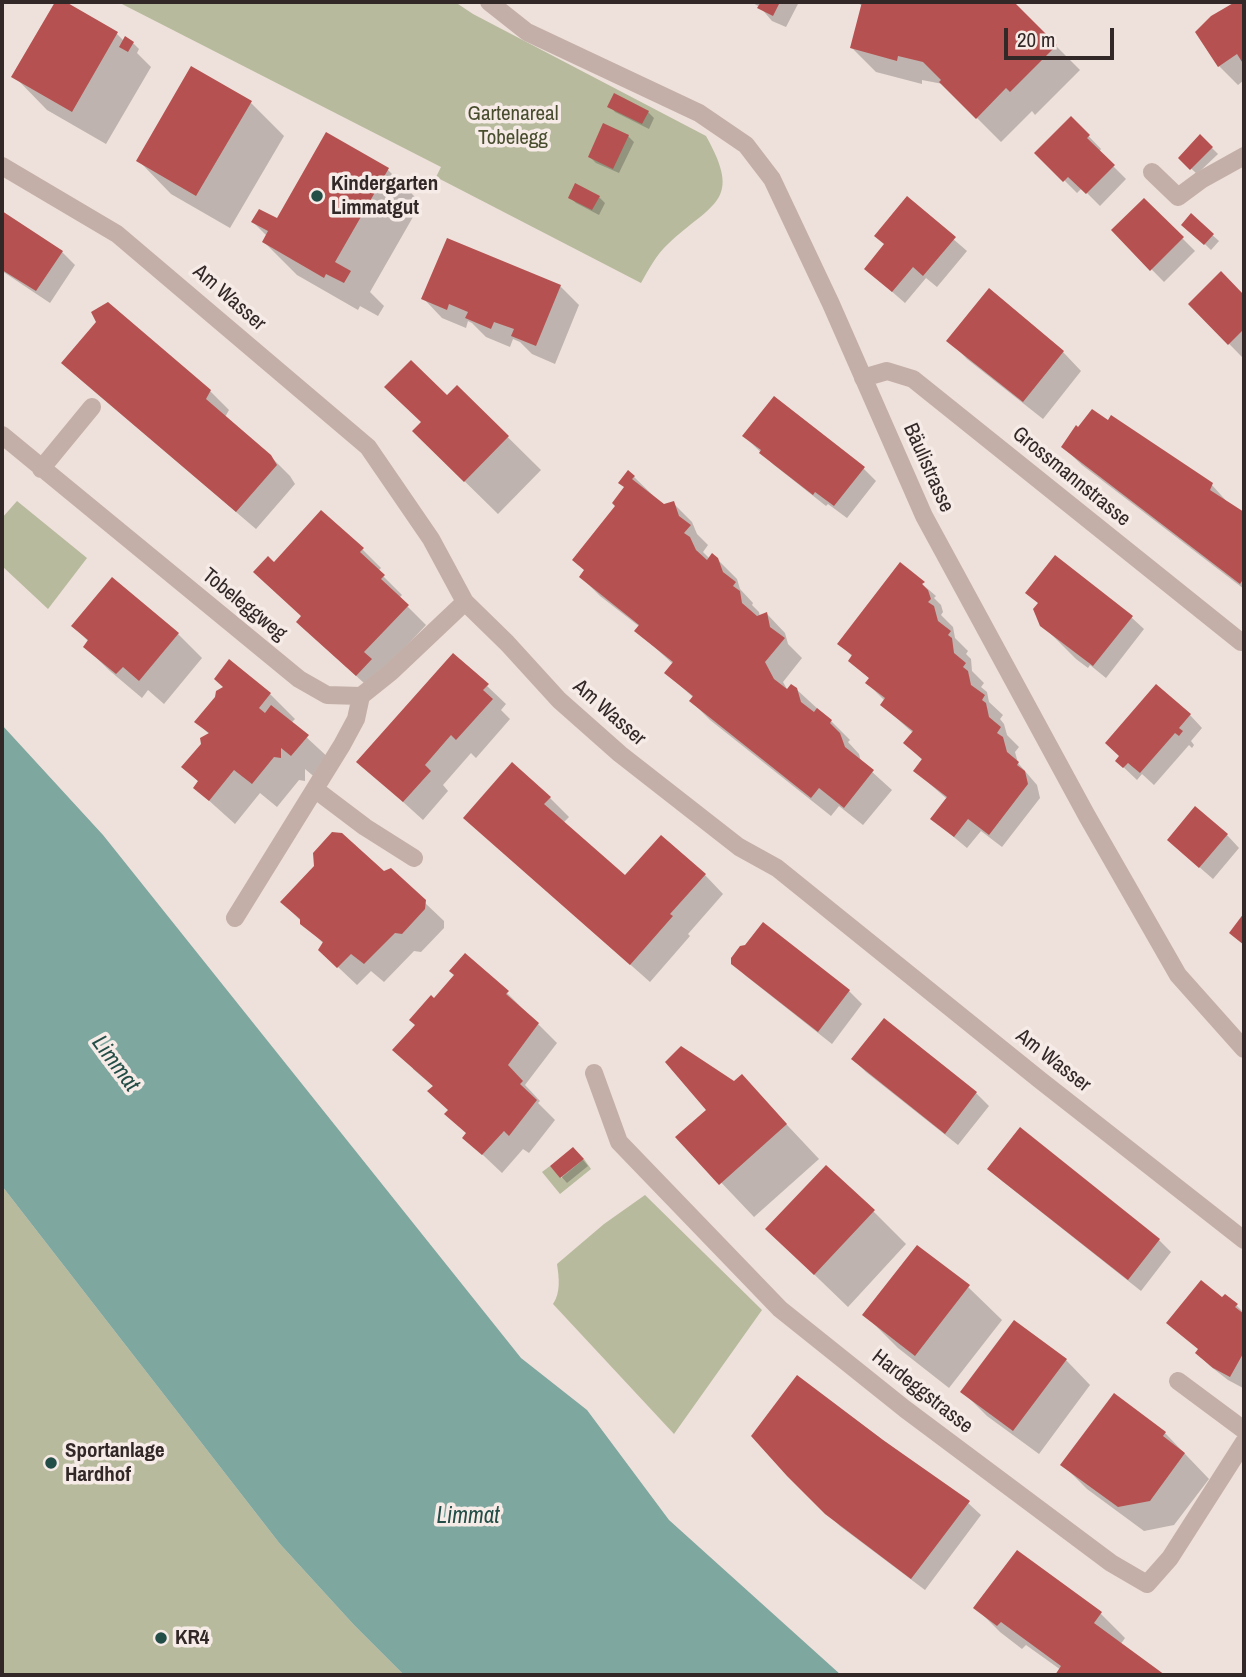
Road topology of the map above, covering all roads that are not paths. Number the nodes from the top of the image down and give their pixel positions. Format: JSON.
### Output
{"nodes":[{"id":1,"x":489,"y":2,"type":"edge"},
{"id":2,"x":1244,"y":156,"type":"edge"},
{"id":3,"x":2,"y":166,"type":"edge"},
{"id":4,"x":1152,"y":172,"type":"dead end"},
{"id":5,"x":863,"y":378,"type":"junction"},
{"id":6,"x":92,"y":407,"type":"dead end"},
{"id":7,"x":2,"y":435,"type":"edge"},
{"id":8,"x":41,"y":470,"type":"junction"},
{"id":9,"x":465,"y":602,"type":"junction"},
{"id":10,"x":1241,"y":642,"type":"dead end"},
{"id":11,"x":361,"y":696,"type":"junction"},
{"id":12,"x":316,"y":790,"type":"junction"},
{"id":13,"x":414,"y":858,"type":"dead end"},
{"id":14,"x":235,"y":918,"type":"dead end"},
{"id":15,"x":1244,"y":1049,"type":"edge"},
{"id":16,"x":594,"y":1073,"type":"dead end"},
{"id":17,"x":1244,"y":1240,"type":"edge"},
{"id":18,"x":1178,"y":1381,"type":"dead end"},
{"id":19,"x":1244,"y":1430,"type":"edge"},
{"id":20,"x":1244,"y":1443,"type":"edge"}],
"edges":[{"from":1,"to":5,"type":"street","name":"Bäulistrasse"},
{"from":2,"to":4,"type":"street"},
{"from":3,"to":9,"type":"street","name":"Am Wasser"},
{"from":5,"to":10,"type":"street","name":"Grossmannstrasse"},
{"from":5,"to":15,"type":"street","name":"Bäulistrasse"},
{"from":6,"to":8,"type":"street"},
{"from":7,"to":8,"type":"street","name":"Tobeleggweg"},
{"from":8,"to":11,"type":"street","name":"Tobeleggweg"},
{"from":9,"to":11,"type":"street"},
{"from":9,"to":17,"type":"street","name":"Am Wasser"},
{"from":11,"to":12,"type":"street"},
{"from":12,"to":13,"type":"street"},
{"from":12,"to":14,"type":"street"},
{"from":16,"to":20,"type":"street","name":"Hardeggstrasse"},
{"from":18,"to":19,"type":"street"}]}
